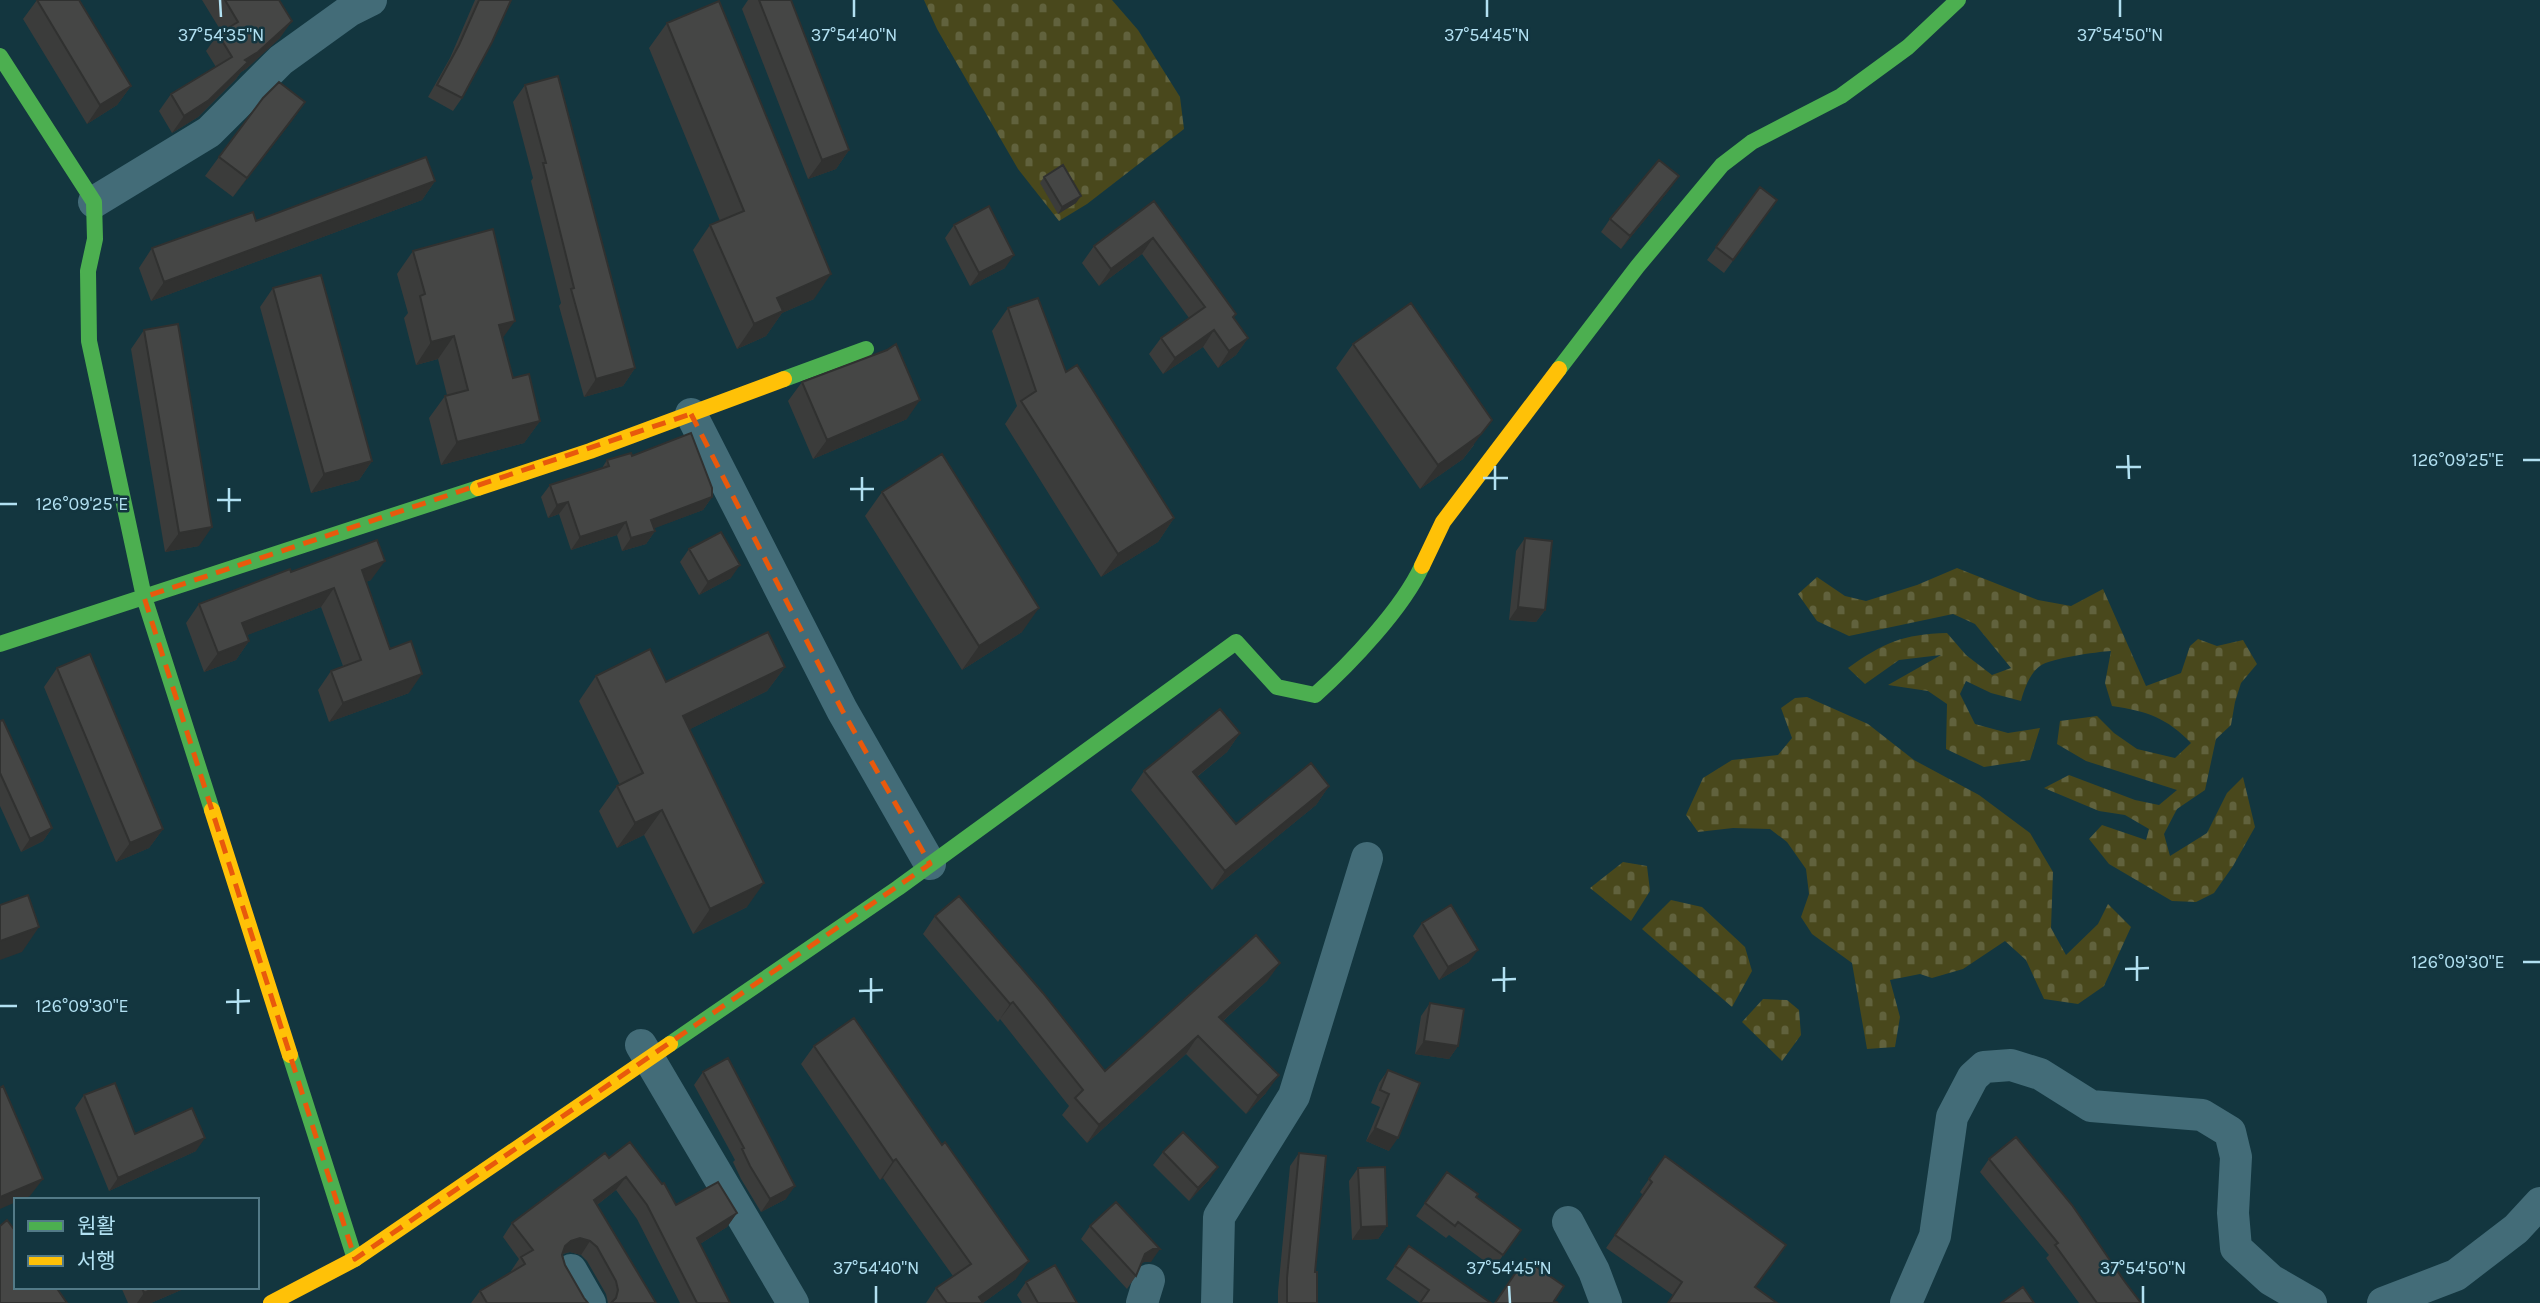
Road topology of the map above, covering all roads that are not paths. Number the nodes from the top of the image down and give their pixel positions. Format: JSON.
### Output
{"nodes":[{"id":1,"x":1958,"y":0,"type":"edge"},
{"id":2,"x":360,"y":3,"type":"edge"},
{"id":3,"x":0,"y":56,"type":"edge"},
{"id":4,"x":93,"y":202,"type":"junction"},
{"id":5,"x":866,"y":349,"type":"dead end"},
{"id":6,"x":691,"y":414,"type":"junction"},
{"id":7,"x":144,"y":597,"type":"junction"},
{"id":8,"x":0,"y":643,"type":"edge"},
{"id":9,"x":1367,"y":858,"type":"dead end"},
{"id":10,"x":930,"y":864,"type":"junction"},
{"id":11,"x":641,"y":1045,"type":"dead end"},
{"id":12,"x":2540,"y":1203,"type":"edge"},
{"id":13,"x":1568,"y":1222,"type":"dead end"},
{"id":14,"x":355,"y":1259,"type":"junction"},
{"id":15,"x":571,"y":1270,"type":"edge"},
{"id":16,"x":271,"y":1303,"type":"edge"},
{"id":17,"x":590,"y":1303,"type":"edge"},
{"id":18,"x":793,"y":1303,"type":"edge"},
{"id":19,"x":1217,"y":1303,"type":"edge"},
{"id":20,"x":1606,"y":1303,"type":"edge"},
{"id":21,"x":1906,"y":1303,"type":"edge"},
{"id":22,"x":2311,"y":1303,"type":"edge"},
{"id":23,"x":2382,"y":1303,"type":"edge"}],
"edges":[{"from":1,"to":10,"type":"street"},
{"from":2,"to":4,"type":"street"},
{"from":3,"to":4,"type":"street"},
{"from":4,"to":7,"type":"street"},
{"from":5,"to":6,"type":"street"},
{"from":6,"to":7,"type":"street"},
{"from":6,"to":10,"type":"street"},
{"from":7,"to":8,"type":"street"},
{"from":7,"to":14,"type":"street"},
{"from":9,"to":19,"type":"street"},
{"from":10,"to":14,"type":"street"},
{"from":11,"to":18,"type":"street"},
{"from":12,"to":23,"type":"street"},
{"from":13,"to":20,"type":"street"},
{"from":14,"to":16,"type":"street"},
{"from":15,"to":17,"type":"street"},
{"from":21,"to":22,"type":"street"}]}
